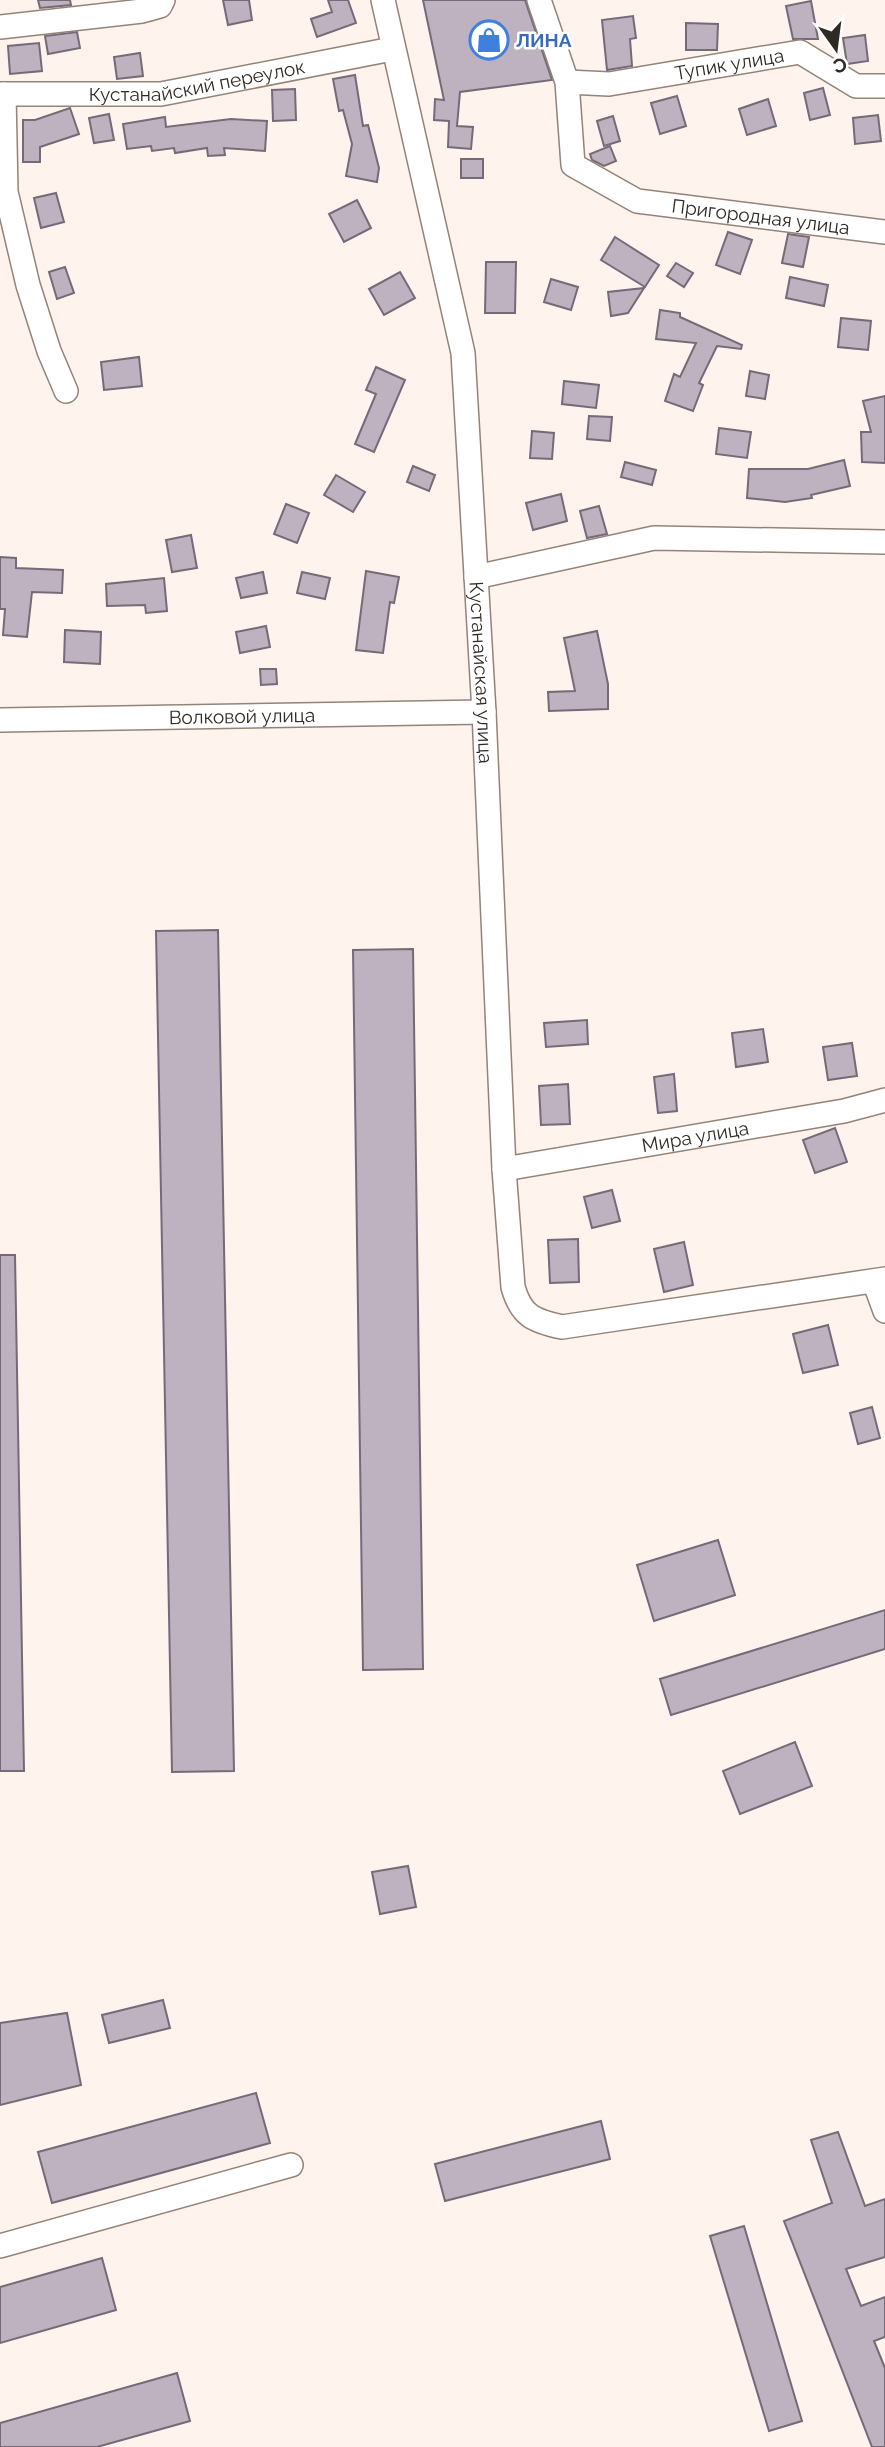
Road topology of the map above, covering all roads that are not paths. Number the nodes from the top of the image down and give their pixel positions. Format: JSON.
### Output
{"nodes":[{"id":1,"x":163,"y":0,"type":"edge"},
{"id":2,"x":383,"y":0,"type":"edge"},
{"id":3,"x":539,"y":0,"type":"edge"},
{"id":4,"x":0,"y":27,"type":"edge"},
{"id":5,"x":392,"y":49,"type":"junction"},
{"id":6,"x":567,"y":82,"type":"junction"},
{"id":7,"x":885,"y":86,"type":"edge"},
{"id":8,"x":2,"y":94,"type":"edge"},
{"id":9,"x":885,"y":232,"type":"edge"},
{"id":10,"x":66,"y":391,"type":"dead end"},
{"id":11,"x":885,"y":542,"type":"edge"},
{"id":12,"x":476,"y":577,"type":"junction"},
{"id":13,"x":484,"y":712,"type":"junction"},
{"id":14,"x":0,"y":720,"type":"edge"},
{"id":15,"x":885,"y":1100,"type":"edge"},
{"id":16,"x":504,"y":1169,"type":"junction"},
{"id":17,"x":880,"y":1280,"type":"edge"},
{"id":18,"x":885,"y":1311,"type":"edge"},
{"id":19,"x":291,"y":2165,"type":"dead end"},
{"id":20,"x":0,"y":2246,"type":"edge"}],
"edges":[{"from":1,"to":4,"type":"street"},
{"from":2,"to":5,"type":"street","name":"Кустанайская улица"},
{"from":3,"to":6,"type":"street"},
{"from":5,"to":8,"type":"street","name":"Кустанайский переулок"},
{"from":5,"to":12,"type":"street","name":"Кустанайская улица"},
{"from":6,"to":7,"type":"street","name":"Тупик улица"},
{"from":6,"to":9,"type":"street","name":"Пригородная улица"},
{"from":8,"to":10,"type":"street"},
{"from":11,"to":12,"type":"street"},
{"from":12,"to":13,"type":"street","name":"Кустанайская улица"},
{"from":13,"to":14,"type":"street","name":"Волковой улица"},
{"from":13,"to":16,"type":"street","name":"Кустанайская улица"},
{"from":15,"to":16,"type":"street","name":"Мира улица"},
{"from":16,"to":17,"type":"street","name":"Кустанайская улица"},
{"from":17,"to":18,"type":"street"},
{"from":19,"to":20,"type":"street"}]}
